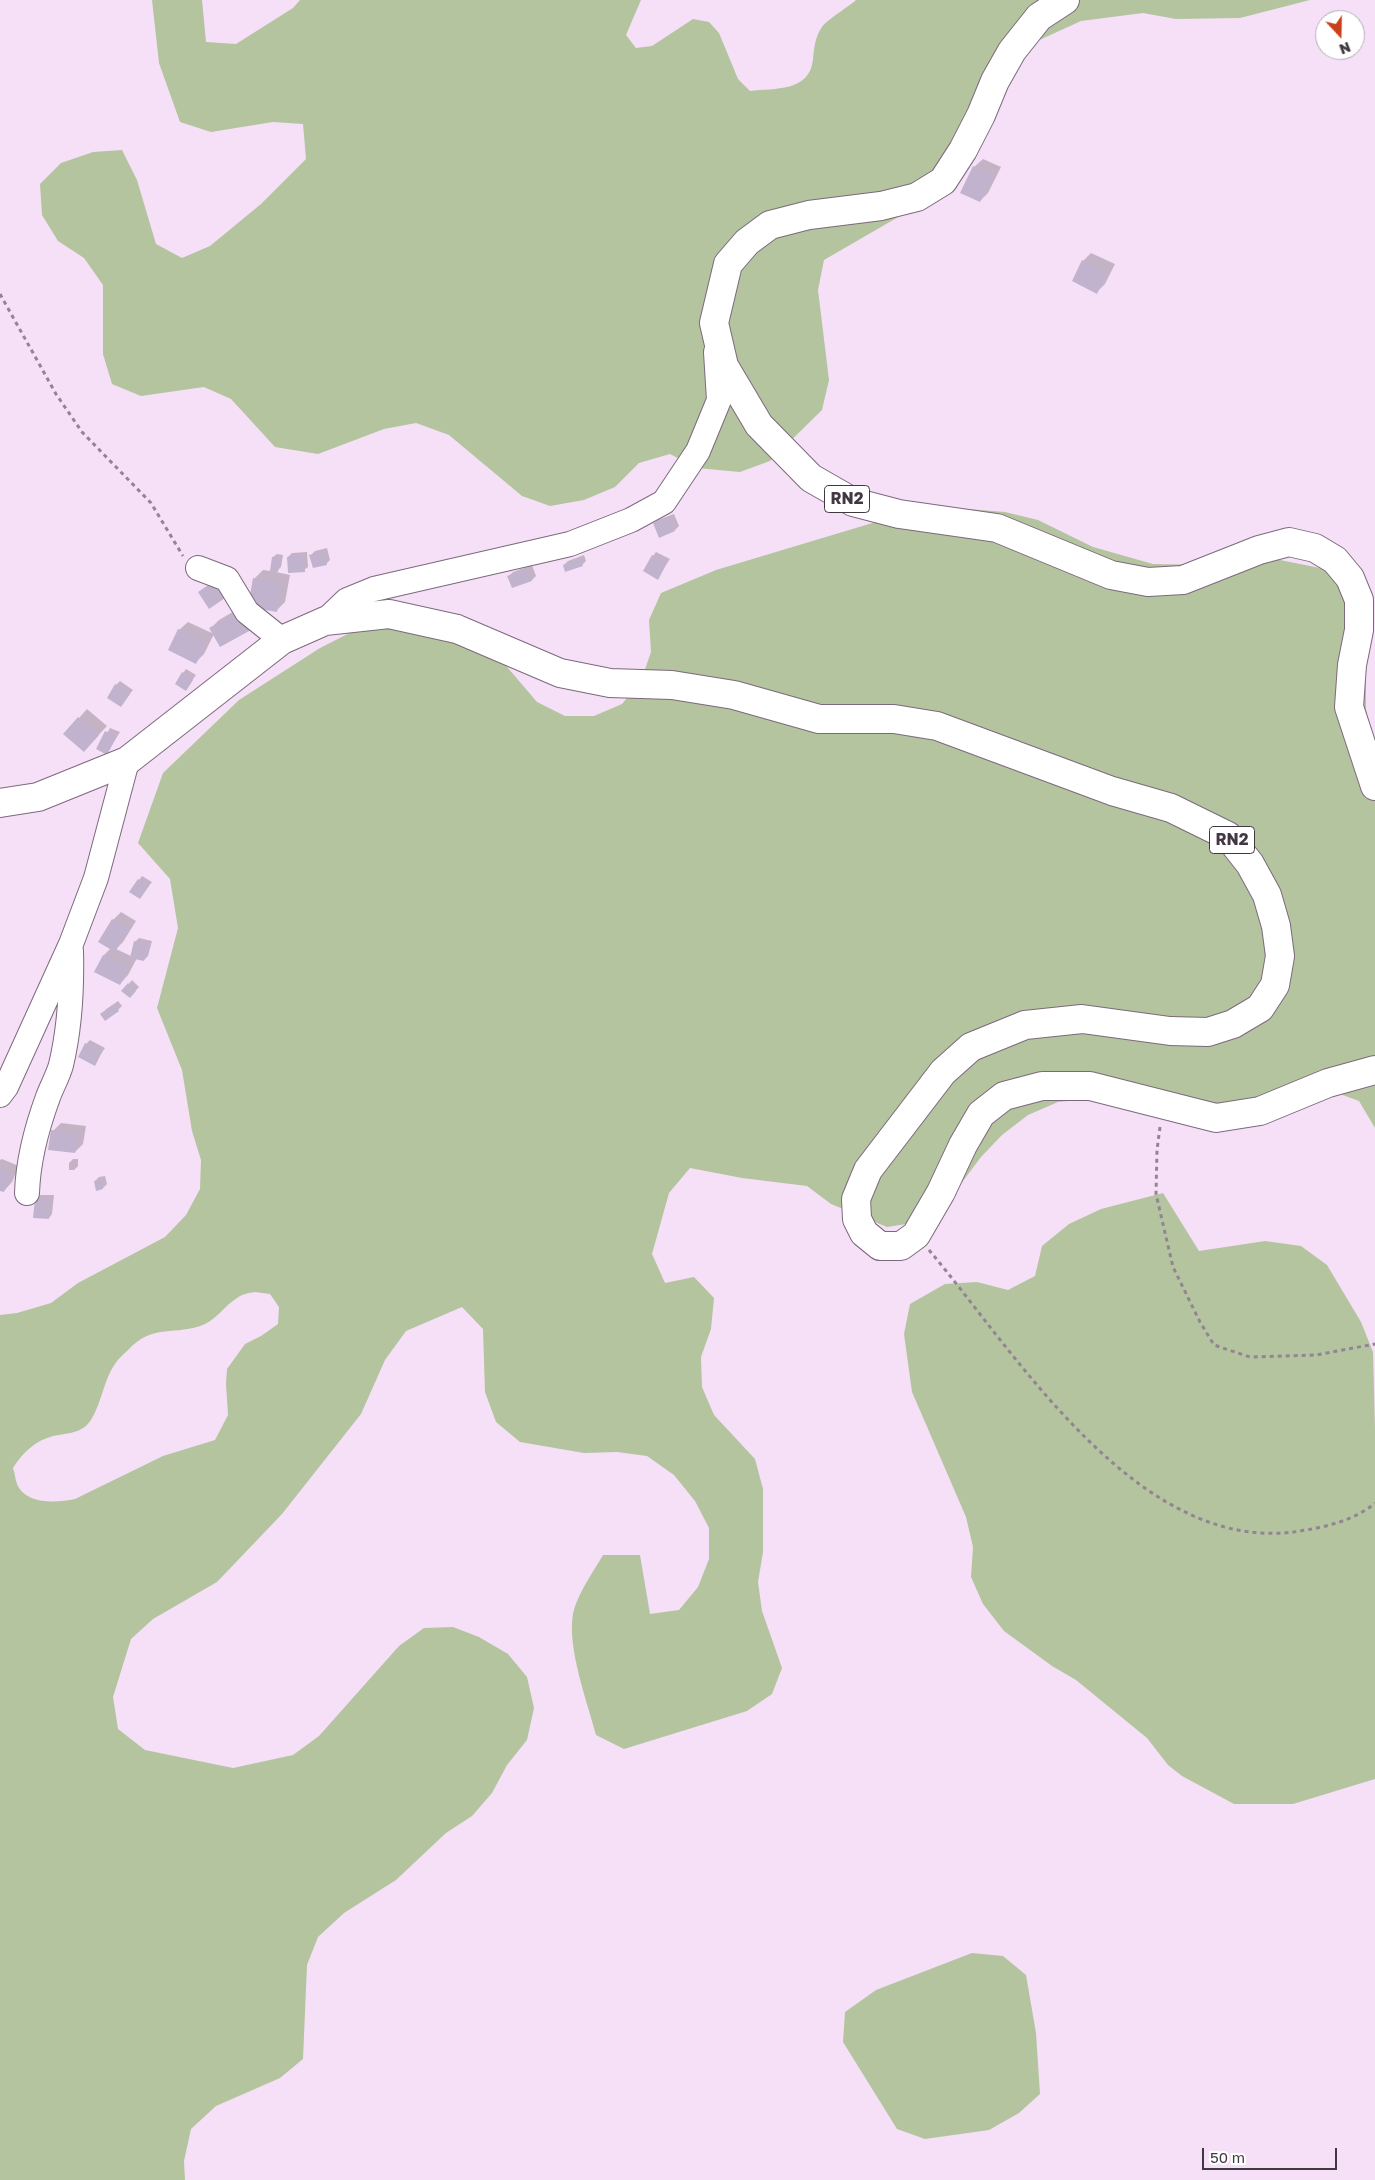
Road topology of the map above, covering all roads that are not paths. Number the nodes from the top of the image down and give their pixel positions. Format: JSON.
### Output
{"nodes":[{"id":1,"x":1065,"y":0,"type":"edge"},
{"id":2,"x":714,"y":323,"type":"junction"},
{"id":3,"x":198,"y":568,"type":"road end"},
{"id":4,"x":325,"y":621,"type":"junction"},
{"id":5,"x":282,"y":640,"type":"junction"},
{"id":6,"x":127,"y":761,"type":"junction"},
{"id":7,"x":1375,"y":786,"type":"edge"},
{"id":8,"x":0,"y":803,"type":"edge"},
{"id":9,"x":70,"y":944,"type":"junction"},
{"id":10,"x":1375,"y":1070,"type":"edge"},
{"id":11,"x":0,"y":1095,"type":"edge"},
{"id":12,"x":27,"y":1193,"type":"dead end"}],
"edges":[{"from":1,"to":2,"type":"highway","number":"RN2"},
{"from":2,"to":4,"type":"street"},
{"from":2,"to":7,"type":"highway","number":"RN2"},
{"from":3,"to":5,"type":"street"},
{"from":4,"to":5,"type":"highway","number":"RN2"},
{"from":4,"to":10,"type":"highway","number":"RN2"},
{"from":5,"to":6,"type":"highway","number":"RN2"},
{"from":6,"to":8,"type":"highway","number":"RN2"},
{"from":6,"to":9,"type":"street"},
{"from":9,"to":11,"type":"street"},
{"from":9,"to":12,"type":"street"}]}
